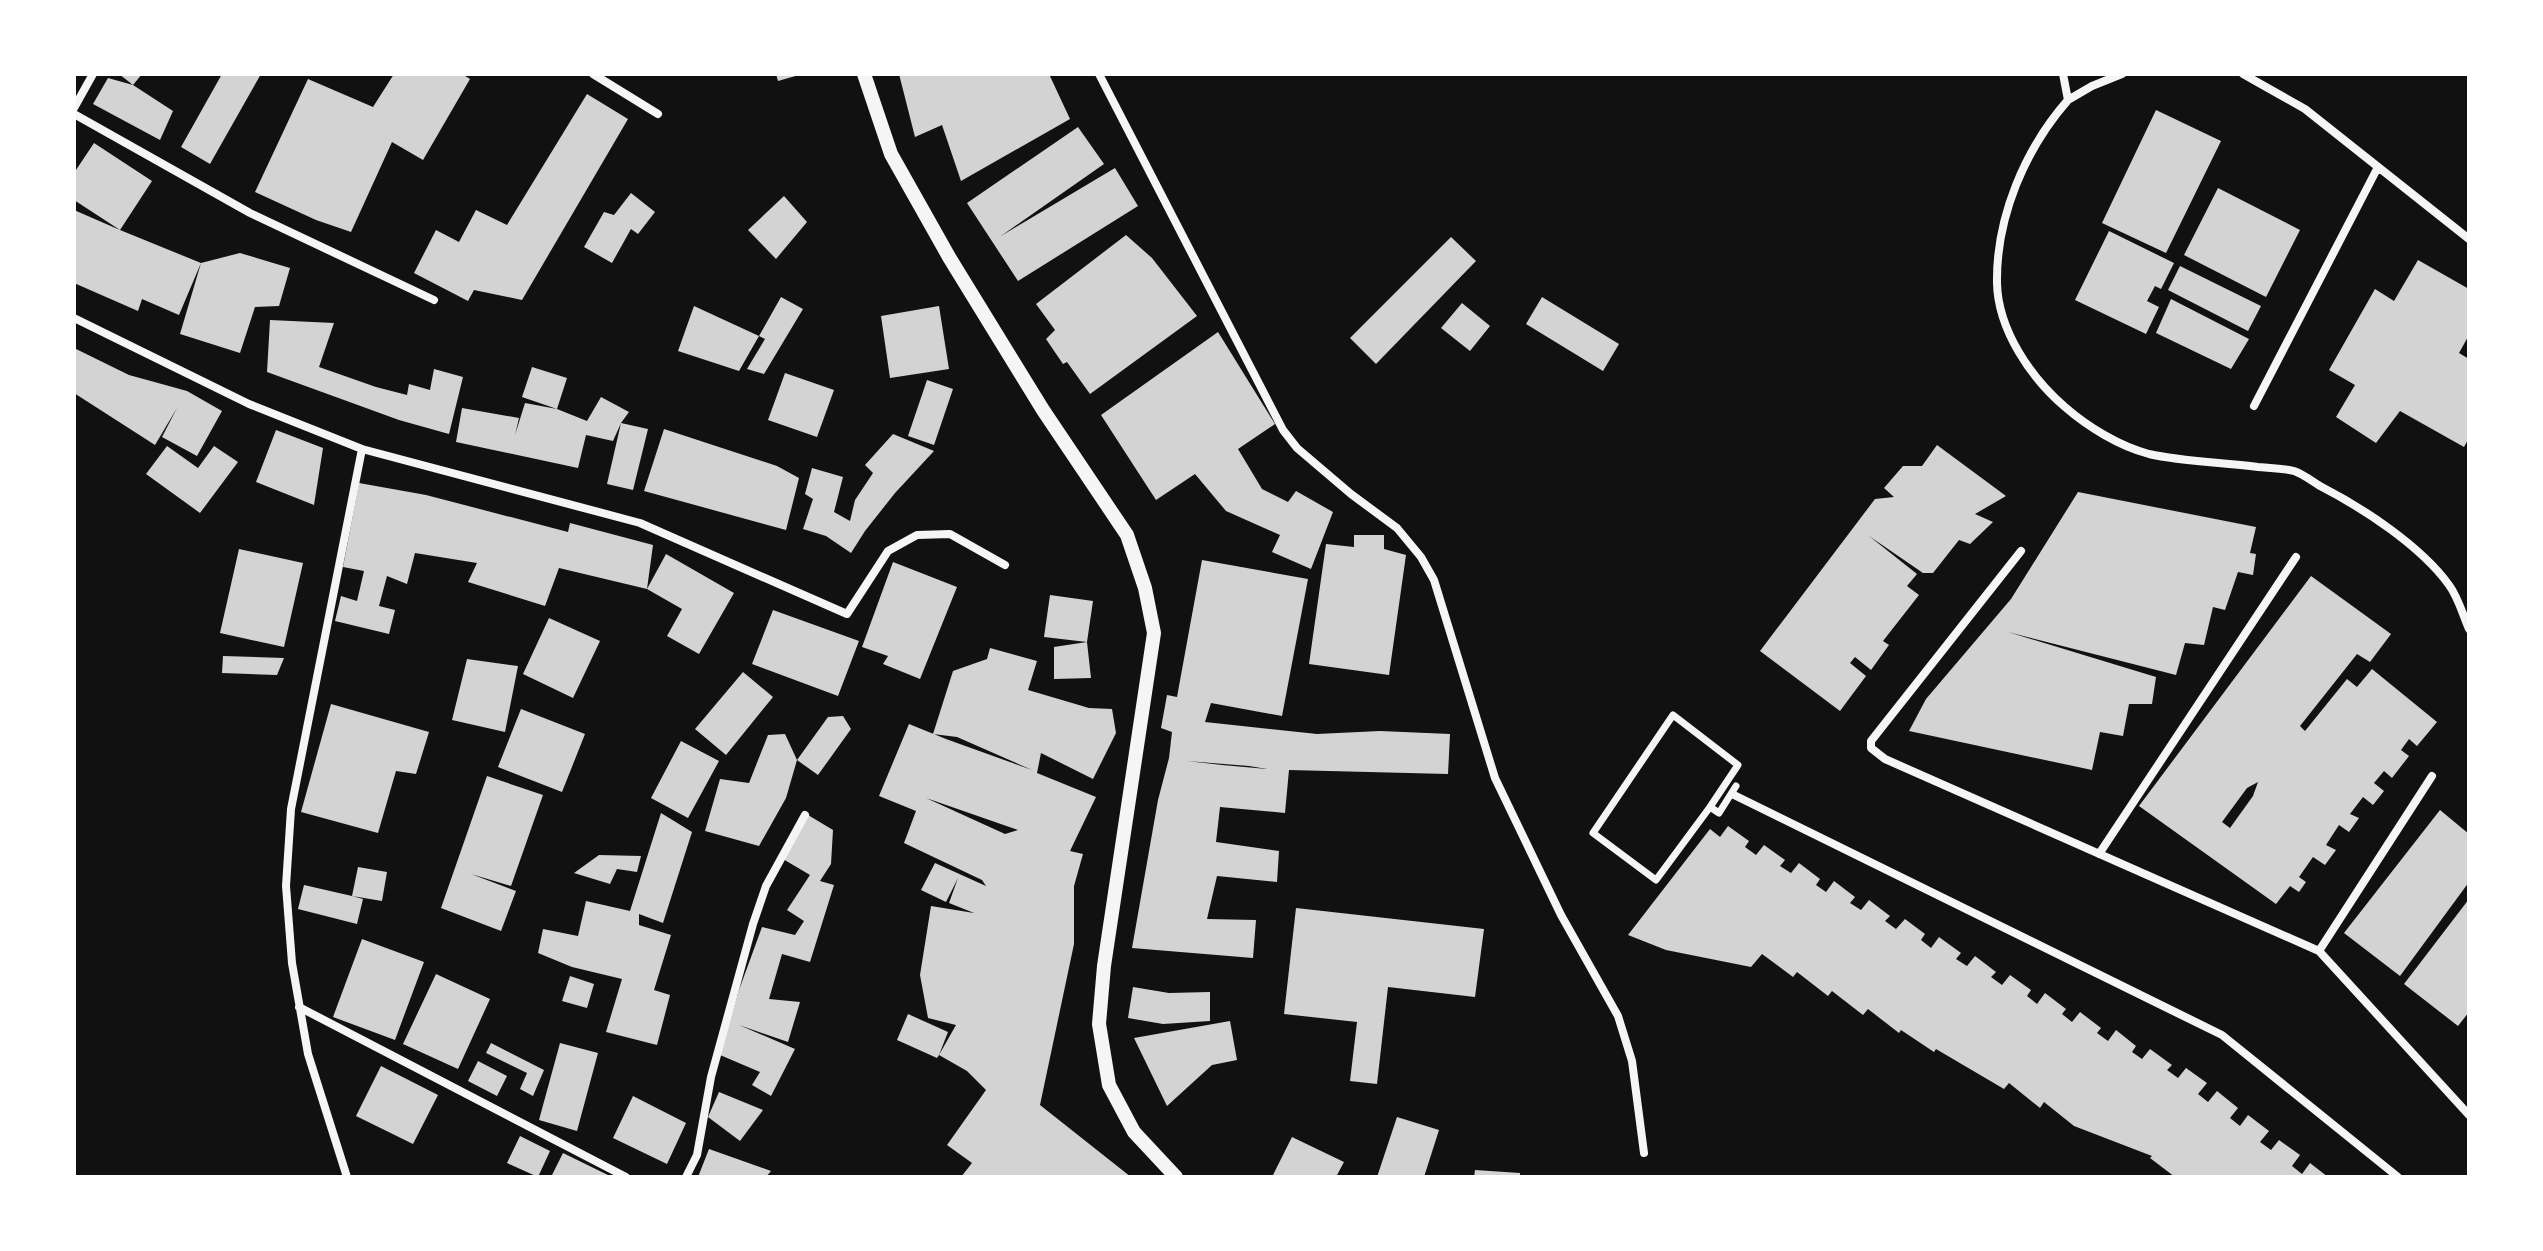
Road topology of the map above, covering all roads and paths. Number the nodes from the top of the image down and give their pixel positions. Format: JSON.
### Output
{"nodes":[{"id":1,"x":93,"y":74,"type":"edge"},
{"id":2,"x":593,"y":74,"type":"edge"},
{"id":3,"x":864,"y":74,"type":"edge"},
{"id":4,"x":1099,"y":74,"type":"edge"},
{"id":5,"x":2063,"y":74,"type":"edge"},
{"id":6,"x":2122,"y":74,"type":"edge"},
{"id":7,"x":2243,"y":74,"type":"edge"},
{"id":8,"x":2068,"y":100,"type":"junction"},
{"id":9,"x":74,"y":111,"type":"edge"},
{"id":10,"x":658,"y":114,"type":"dead end"},
{"id":11,"x":2378,"y":167,"type":"junction"},
{"id":12,"x":2469,"y":239,"type":"edge"},
{"id":13,"x":434,"y":300,"type":"dead end"},
{"id":14,"x":74,"y":318,"type":"edge"},
{"id":15,"x":2254,"y":406,"type":"dead end"},
{"id":16,"x":362,"y":449,"type":"junction"},
{"id":17,"x":2021,"y":551,"type":"dead end"},
{"id":18,"x":2296,"y":557,"type":"dead end"},
{"id":19,"x":1005,"y":565,"type":"dead end"},
{"id":20,"x":2469,"y":629,"type":"edge"},
{"id":21,"x":2432,"y":776,"type":"dead end"},
{"id":22,"x":1734,"y":790,"type":"joint"},
{"id":23,"x":1710,"y":807,"type":"dead end"},
{"id":24,"x":805,"y":815,"type":"dead end"},
{"id":25,"x":2099,"y":854,"type":"junction"},
{"id":26,"x":2319,"y":951,"type":"junction"},
{"id":27,"x":299,"y":1007,"type":"junction"},
{"id":28,"x":2468,"y":1112,"type":"edge"},
{"id":29,"x":1644,"y":1153,"type":"dead end"},
{"id":30,"x":347,"y":1177,"type":"edge"},
{"id":31,"x":626,"y":1177,"type":"edge"},
{"id":32,"x":686,"y":1177,"type":"edge"},
{"id":33,"x":1176,"y":1177,"type":"edge"},
{"id":34,"x":2398,"y":1177,"type":"edge"}],
"edges":[{"from":1,"to":9,"type":"street"},
{"from":2,"to":10,"type":"street"},
{"from":3,"to":33,"type":"street"},
{"from":4,"to":29,"type":"street"},
{"from":5,"to":8,"type":"street"},
{"from":6,"to":8,"type":"street"},
{"from":7,"to":11,"type":"street"},
{"from":8,"to":20,"type":"street"},
{"from":9,"to":13,"type":"street"},
{"from":11,"to":12,"type":"street"},
{"from":11,"to":15,"type":"street"},
{"from":14,"to":16,"type":"street"},
{"from":16,"to":19,"type":"street"},
{"from":16,"to":27,"type":"street"},
{"from":17,"to":25,"type":"street"},
{"from":18,"to":25,"type":"street"},
{"from":21,"to":26,"type":"street"},
{"from":22,"to":23,"type":"street"},
{"from":22,"to":34,"type":"street"},
{"from":24,"to":32,"type":"street"},
{"from":25,"to":26,"type":"street"},
{"from":26,"to":28,"type":"street"},
{"from":27,"to":30,"type":"street"},
{"from":27,"to":31,"type":"street"}]}
